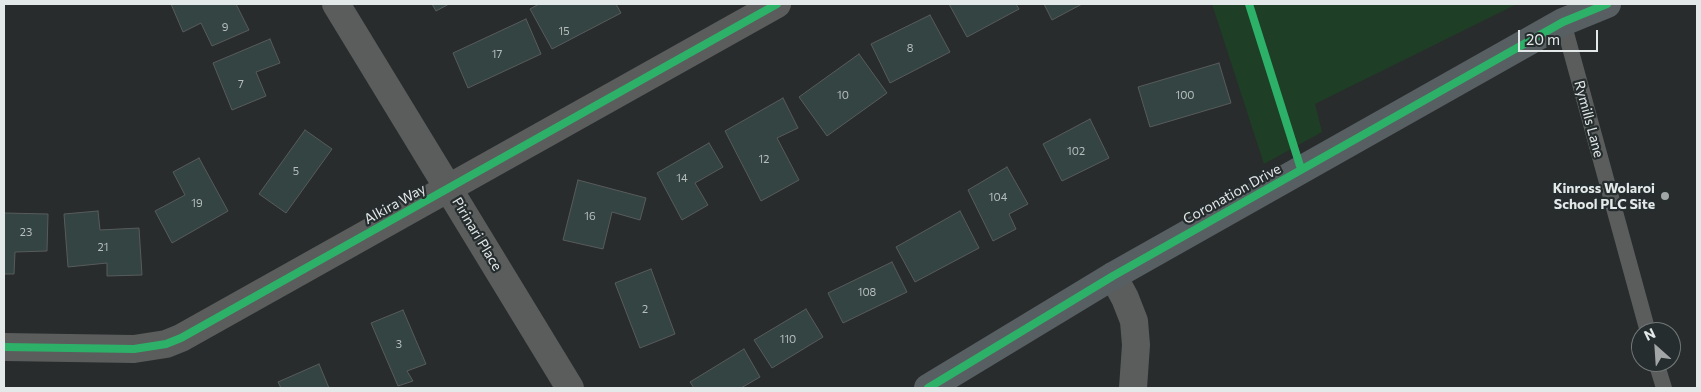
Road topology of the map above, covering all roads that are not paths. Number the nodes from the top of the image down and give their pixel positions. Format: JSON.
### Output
{"nodes":[{"id":1,"x":336,"y":4,"type":"edge"},
{"id":2,"x":777,"y":4,"type":"edge"},
{"id":3,"x":1607,"y":4,"type":"edge"},
{"id":4,"x":1563,"y":22,"type":"junction"},
{"id":5,"x":449,"y":188,"type":"junction"},
{"id":6,"x":1113,"y":276,"type":"junction"},
{"id":7,"x":1645,"y":322,"type":"edge"},
{"id":8,"x":4,"y":347,"type":"edge"},
{"id":9,"x":1659,"y":372,"type":"edge"},
{"id":10,"x":570,"y":388,"type":"edge"},
{"id":11,"x":928,"y":388,"type":"edge"},
{"id":12,"x":1133,"y":388,"type":"edge"},
{"id":13,"x":1664,"y":388,"type":"edge"}],
"edges":[{"from":1,"to":5,"type":"street","name":"Pirinari Place"},
{"from":2,"to":5,"type":"street","name":"Alkira Way"},
{"from":3,"to":4,"type":"main road","name":"Coronation Drive"},
{"from":4,"to":6,"type":"main road","name":"Coronation Drive"},
{"from":4,"to":7,"type":"lane","name":"Rymills Lane"},
{"from":5,"to":8,"type":"street","name":"Alkira Way"},
{"from":5,"to":10,"type":"street","name":"Pirinari Place"},
{"from":6,"to":11,"type":"main road","name":"Coronation Drive"},
{"from":6,"to":12,"type":"street"},
{"from":9,"to":13,"type":"lane"}]}
